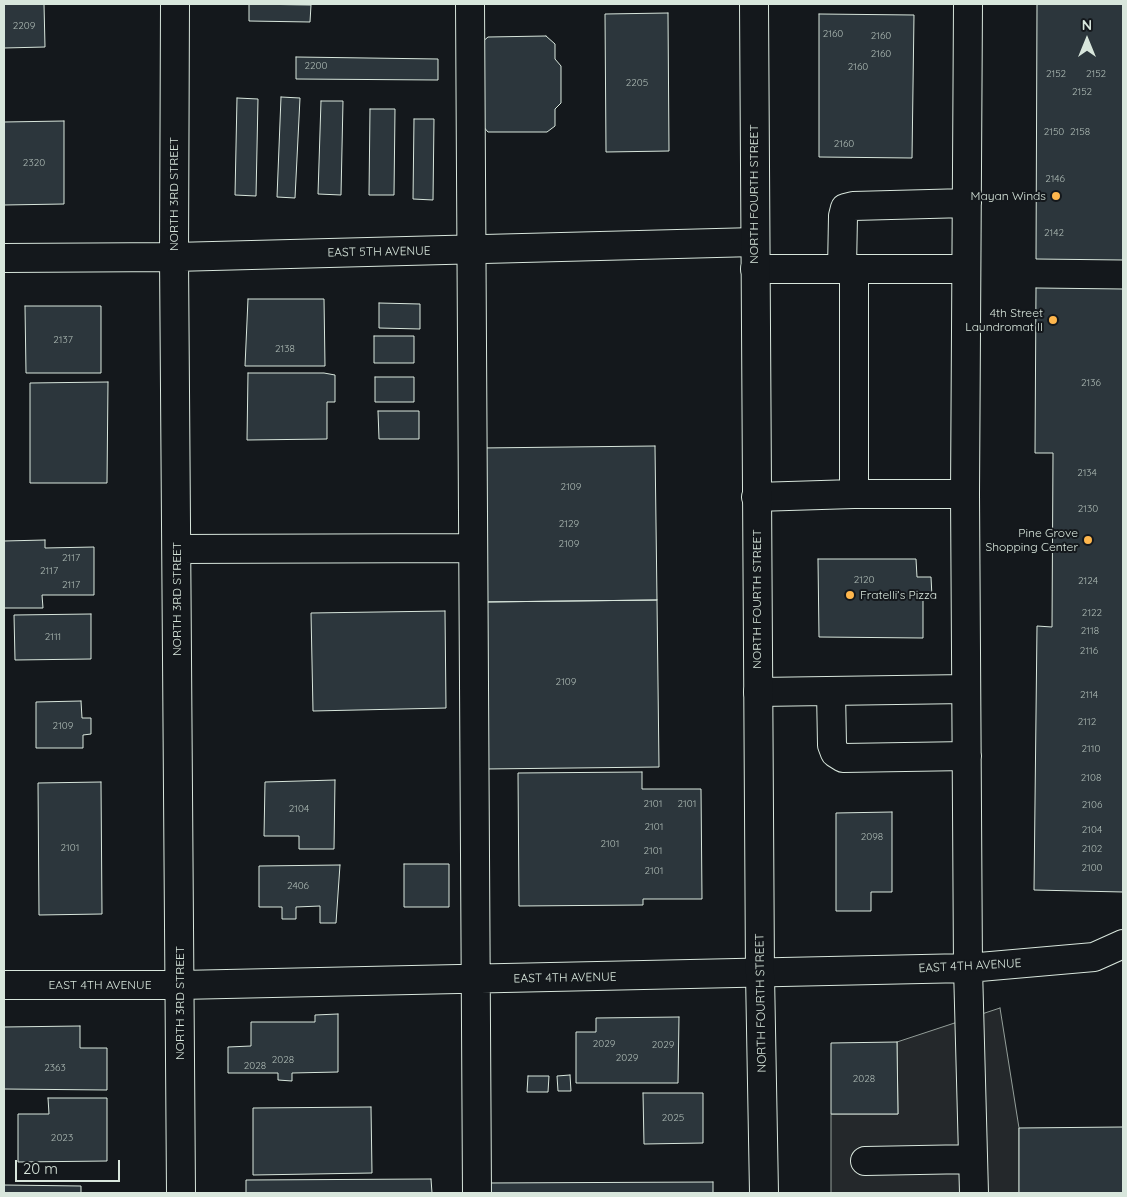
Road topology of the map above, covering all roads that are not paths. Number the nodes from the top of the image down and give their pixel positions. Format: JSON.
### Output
{"nodes":[{"id":1,"x":175,"y":4,"type":"edge"},
{"id":2,"x":470,"y":4,"type":"edge"},
{"id":3,"x":754,"y":4,"type":"edge"},
{"id":4,"x":968,"y":4,"type":"edge"},
{"id":5,"x":967,"y":203,"type":"junction"},
{"id":6,"x":471,"y":250,"type":"junction"},
{"id":7,"x":174,"y":256,"type":"junction"},
{"id":8,"x":754,"y":256,"type":"junction"},
{"id":9,"x":4,"y":258,"type":"edge"},
{"id":10,"x":848,"y":269,"type":"junction"},
{"id":11,"x":966,"y":269,"type":"junction"},
{"id":12,"x":854,"y":494,"type":"junction"},
{"id":13,"x":965,"y":494,"type":"junction"},
{"id":14,"x":756,"y":497,"type":"junction"},
{"id":15,"x":473,"y":548,"type":"junction"},
{"id":16,"x":176,"y":550,"type":"junction"},
{"id":17,"x":966,"y":689,"type":"junction"},
{"id":18,"x":831,"y":691,"type":"junction"},
{"id":19,"x":758,"y":692,"type":"junction"},
{"id":20,"x":967,"y":756,"type":"junction"},
{"id":21,"x":1123,"y":944,"type":"edge"},
{"id":22,"x":968,"y":968,"type":"junction"},
{"id":23,"x":760,"y":974,"type":"junction"},
{"id":24,"x":475,"y":980,"type":"junction"},
{"id":25,"x":4,"y":985,"type":"edge"},
{"id":26,"x":180,"y":985,"type":"junction"},
{"id":27,"x":973,"y":1159,"type":"junction"},
{"id":28,"x":865,"y":1161,"type":"dead end"},
{"id":29,"x":181,"y":1193,"type":"edge"},
{"id":30,"x":477,"y":1193,"type":"edge"},
{"id":31,"x":764,"y":1193,"type":"edge"},
{"id":32,"x":974,"y":1193,"type":"edge"}],
"edges":[{"from":1,"to":7,"type":"street","name":"NORTH 3RD STREET"},
{"from":2,"to":6,"type":"street"},
{"from":3,"to":8,"type":"street","name":"NORTH FOURTH STREET"},
{"from":4,"to":5,"type":"street"},
{"from":5,"to":10,"type":"street"},
{"from":5,"to":11,"type":"street"},
{"from":6,"to":7,"type":"street","name":"EAST 5TH AVENUE"},
{"from":6,"to":8,"type":"street","name":"EAST 5TH AVENUE"},
{"from":6,"to":15,"type":"street"},
{"from":7,"to":9,"type":"street","name":"EAST 5TH AVENUE"},
{"from":7,"to":16,"type":"street","name":"NORTH 3RD STREET"},
{"from":8,"to":10,"type":"street","name":"EAST 5TH AVENUE"},
{"from":8,"to":14,"type":"street","name":"NORTH FOURTH STREET"},
{"from":10,"to":11,"type":"street","name":"EAST 5TH AVENUE"},
{"from":10,"to":12,"type":"street"},
{"from":11,"to":13,"type":"street"},
{"from":12,"to":13,"type":"street"},
{"from":12,"to":14,"type":"street"},
{"from":13,"to":17,"type":"street"},
{"from":14,"to":19,"type":"street","name":"NORTH FOURTH STREET"},
{"from":15,"to":16,"type":"street"},
{"from":15,"to":24,"type":"street"},
{"from":16,"to":26,"type":"street","name":"NORTH 3RD STREET"},
{"from":17,"to":18,"type":"street"},
{"from":17,"to":20,"type":"street"},
{"from":18,"to":19,"type":"street"},
{"from":18,"to":20,"type":"street"},
{"from":19,"to":23,"type":"street","name":"NORTH FOURTH STREET"},
{"from":20,"to":22,"type":"street"},
{"from":21,"to":22,"type":"street","name":"EAST 4TH AVENUE"},
{"from":22,"to":23,"type":"street","name":"EAST 4TH AVENUE"},
{"from":22,"to":27,"type":"street"},
{"from":23,"to":24,"type":"street","name":"EAST 4TH AVENUE"},
{"from":23,"to":31,"type":"street","name":"NORTH FOURTH STREET"},
{"from":24,"to":26,"type":"street","name":"EAST 4TH AVENUE"},
{"from":24,"to":30,"type":"street"},
{"from":25,"to":26,"type":"street","name":"EAST 4TH AVENUE"},
{"from":26,"to":29,"type":"street","name":"NORTH 3RD STREET"},
{"from":27,"to":28,"type":"street"},
{"from":27,"to":32,"type":"street"}]}
